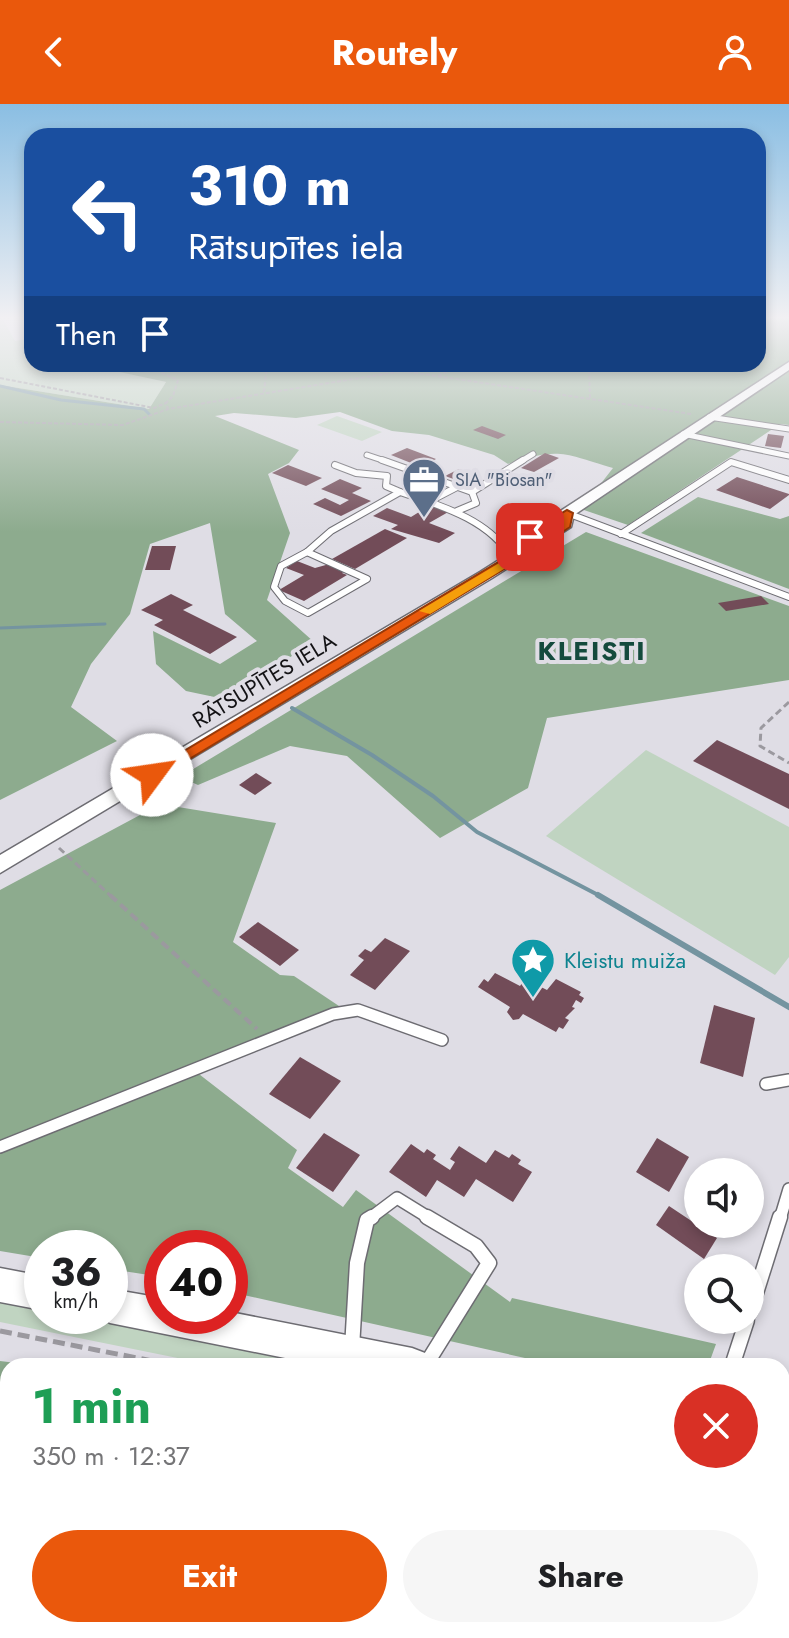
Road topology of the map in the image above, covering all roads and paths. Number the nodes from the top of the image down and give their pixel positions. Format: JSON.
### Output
{"nodes":[{"id":1,"x":54,"y":389,"type":"edge"},
{"id":2,"x":175,"y":389,"type":"edge"},
{"id":3,"x":264,"y":389,"type":"edge"},
{"id":4,"x":287,"y":389,"type":"edge"},
{"id":5,"x":521,"y":389,"type":"edge"},
{"id":6,"x":590,"y":389,"type":"edge"},
{"id":7,"x":753,"y":389,"type":"edge"},
{"id":8,"x":264,"y":392,"type":"junction"},
{"id":9,"x":590,"y":399,"type":"junction"},
{"id":10,"x":166,"y":403,"type":"junction"},
{"id":11,"x":168,"y":409,"type":"junction"},
{"id":12,"x":709,"y":417,"type":"junction"},
{"id":13,"x":0,"y":422,"type":"edge"},
{"id":14,"x":789,"y":429,"type":"edge"},
{"id":15,"x":683,"y":434,"type":"junction"},
{"id":16,"x":533,"y":454,"type":"dead end"},
{"id":17,"x":367,"y":455,"type":"dead end"},
{"id":18,"x":789,"y":456,"type":"edge"},
{"id":19,"x":335,"y":465,"type":"dead end"},
{"id":20,"x":400,"y":466,"type":"junction"},
{"id":21,"x":387,"y":476,"type":"junction"},
{"id":22,"x":789,"y":480,"type":"edge"},
{"id":23,"x":457,"y":487,"type":"junction"},
{"id":24,"x":400,"y":492,"type":"junction"},
{"id":25,"x":472,"y":492,"type":"junction"},
{"id":26,"x":430,"y":501,"type":"junction"},
{"id":27,"x":457,"y":511,"type":"junction"},
{"id":28,"x":567,"y":513,"type":"junction"},
{"id":29,"x":621,"y":534,"type":"junction"},
{"id":30,"x":307,"y":552,"type":"junction"},
{"id":31,"x":512,"y":559,"type":"junction"},
{"id":32,"x":789,"y":597,"type":"edge"},
{"id":33,"x":789,"y":702,"type":"edge"},
{"id":34,"x":789,"y":763,"type":"edge"},
{"id":35,"x":47,"y":837,"type":"junction"},
{"id":36,"x":3,"y":859,"type":"edge"},
{"id":37,"x":268,"y":1039,"type":"junction"},
{"id":38,"x":442,"y":1040,"type":"dead end"},
{"id":39,"x":789,"y":1080,"type":"edge"},
{"id":40,"x":766,"y":1084,"type":"dead end"},
{"id":41,"x":0,"y":1147,"type":"edge"},
{"id":42,"x":789,"y":1189,"type":"edge"},
{"id":43,"x":764,"y":1268,"type":"edge"},
{"id":44,"x":0,"y":1285,"type":"edge"},
{"id":45,"x":24,"y":1290,"type":"edge"},
{"id":46,"x":0,"y":1331,"type":"edge"},
{"id":47,"x":248,"y":1333,"type":"edge"},
{"id":48,"x":742,"y":1334,"type":"edge"},
{"id":49,"x":352,"y":1354,"type":"junction"},
{"id":50,"x":137,"y":1358,"type":"edge"},
{"id":51,"x":372,"y":1358,"type":"edge"},
{"id":52,"x":430,"y":1358,"type":"edge"},
{"id":53,"x":735,"y":1358,"type":"edge"}],
"edges":[{"from":1,"to":10,"type":"path"},
{"from":2,"to":10,"type":"path"},
{"from":3,"to":8,"type":"path"},
{"from":4,"to":8,"type":"path"},
{"from":5,"to":9,"type":"path"},
{"from":6,"to":9,"type":"path"},
{"from":7,"to":12,"type":"street","name":"RĀTSUPĪTES IELA"},
{"from":8,"to":11,"type":"path"},
{"from":9,"to":12,"type":"path"},
{"from":10,"to":11,"type":"path"},
{"from":11,"to":13,"type":"path"},
{"from":12,"to":14,"type":"lane"},
{"from":12,"to":15,"type":"street","name":"RĀTSUPĪTES IELA"},
{"from":15,"to":18,"type":"lane"},
{"from":15,"to":28,"type":"street","name":"RĀTSUPĪTES IELA"},
{"from":16,"to":25,"type":"lane"},
{"from":17,"to":20,"type":"lane"},
{"from":19,"to":21,"type":"lane"},
{"from":20,"to":21,"type":"lane"},
{"from":20,"to":23,"type":"lane"},
{"from":21,"to":24,"type":"lane"},
{"from":22,"to":29,"type":"lane"},
{"from":23,"to":25,"type":"lane"},
{"from":23,"to":26,"type":"lane"},
{"from":24,"to":26,"type":"lane"},
{"from":24,"to":30,"type":"lane"},
{"from":25,"to":27,"type":"lane"},
{"from":26,"to":27,"type":"lane"},
{"from":27,"to":31,"type":"lane"},
{"from":28,"to":29,"type":"lane"},
{"from":28,"to":31,"type":"street","name":"RĀTSUPĪTES IELA"},
{"from":29,"to":32,"type":"lane"},
{"from":30,"to":30,"type":"lane"},
{"from":31,"to":35,"type":"street","name":"RĀTSUPĪTES IELA"},
{"from":33,"to":34,"type":"path"},
{"from":35,"to":36,"type":"street","name":"RĀTSUPĪTES IELA"},
{"from":35,"to":37,"type":"path"},
{"from":37,"to":38,"type":"lane"},
{"from":37,"to":41,"type":"lane"},
{"from":39,"to":40,"type":"lane"},
{"from":42,"to":43,"type":"lane"},
{"from":44,"to":45,"type":"main road"},
{"from":46,"to":50,"type":"path"},
{"from":47,"to":49,"type":"main road"},
{"from":48,"to":53,"type":"lane"},
{"from":49,"to":51,"type":"main road"},
{"from":49,"to":52,"type":"lane"}]}
